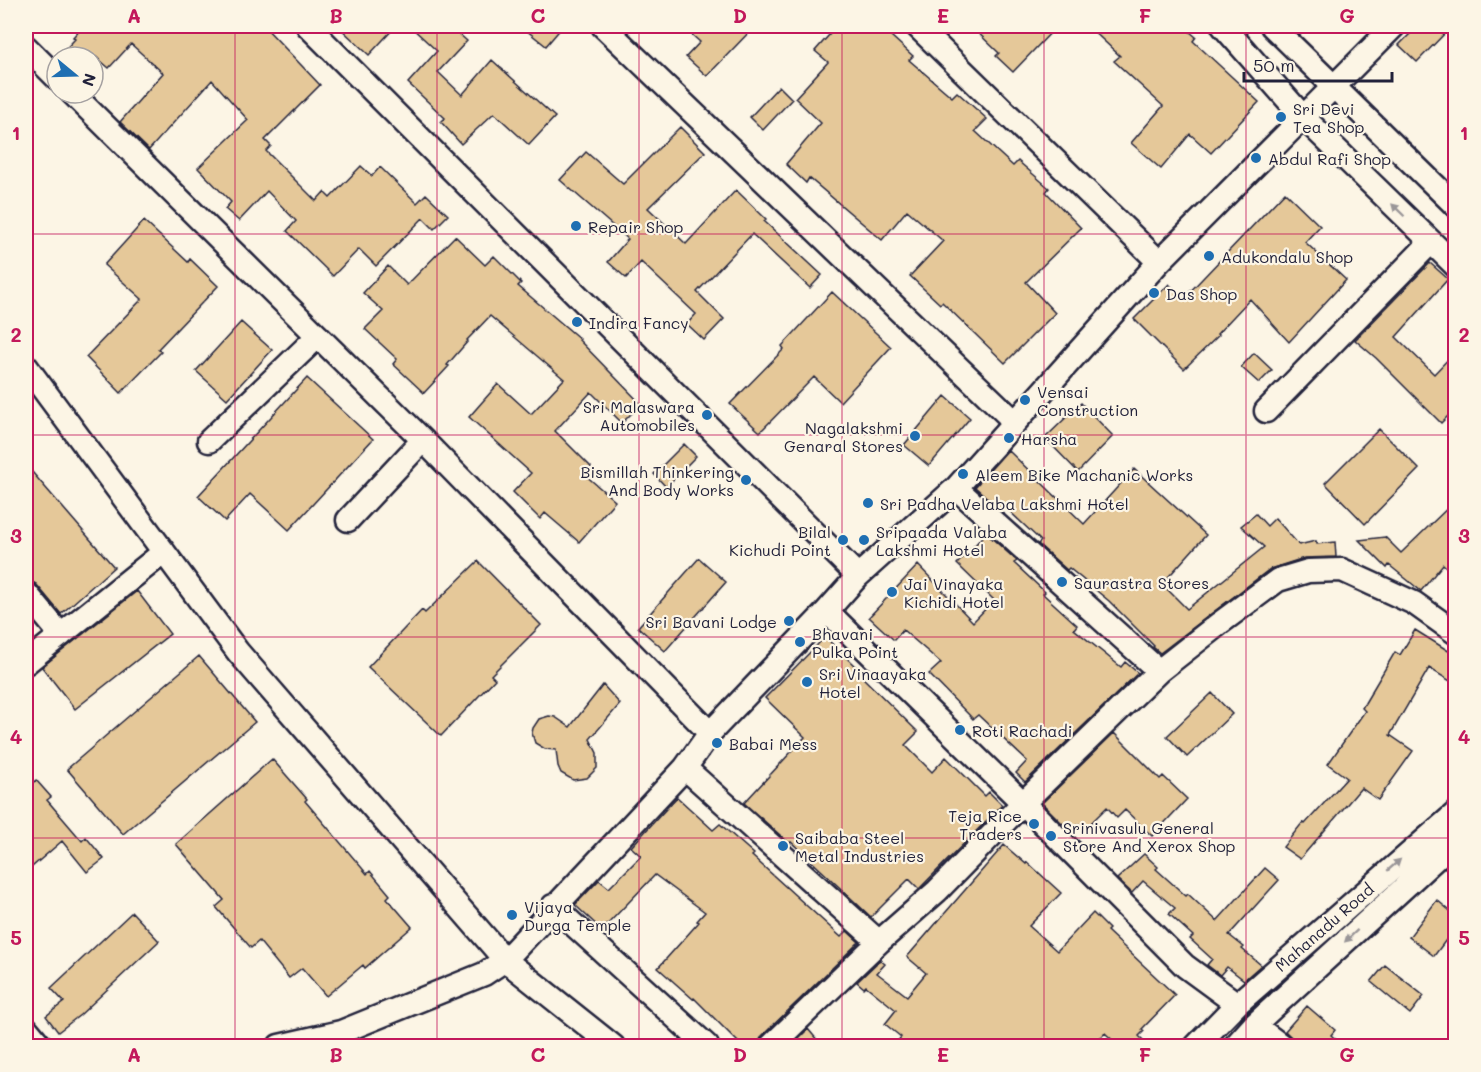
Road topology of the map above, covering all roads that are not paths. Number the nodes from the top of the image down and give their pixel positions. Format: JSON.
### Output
{"nodes":[{"id":1,"x":308,"y":26,"type":"edge"},
{"id":2,"x":603,"y":26,"type":"edge"},
{"id":3,"x":917,"y":26,"type":"edge"},
{"id":4,"x":1223,"y":26,"type":"edge"},
{"id":5,"x":1272,"y":26,"type":"edge"},
{"id":6,"x":1394,"y":26,"type":"edge"},
{"id":7,"x":26,"y":47,"type":"edge"},
{"id":8,"x":45,"y":66,"type":"edge"},
{"id":9,"x":1335,"y":87,"type":"junction"},
{"id":10,"x":84,"y":105,"type":"edge"},
{"id":11,"x":1304,"y":118,"type":"junction"},
{"id":12,"x":1455,"y":206,"type":"edge"},
{"id":13,"x":1431,"y":243,"type":"junction"},
{"id":14,"x":1159,"y":262,"type":"junction"},
{"id":15,"x":1455,"y":266,"type":"edge"},
{"id":16,"x":318,"y":336,"type":"junction"},
{"id":17,"x":26,"y":366,"type":"edge"},
{"id":18,"x":1266,"y":411,"type":"dead end"},
{"id":19,"x":1015,"y":422,"type":"junction"},
{"id":20,"x":423,"y":440,"type":"junction"},
{"id":21,"x":209,"y":441,"type":"dead end"},
{"id":22,"x":956,"y":488,"type":"junction"},
{"id":23,"x":348,"y":520,"type":"dead end"},
{"id":24,"x":164,"y":552,"type":"junction"},
{"id":25,"x":858,"y":576,"type":"junction"},
{"id":26,"x":26,"y":593,"type":"edge"},
{"id":27,"x":825,"y":613,"type":"junction"},
{"id":28,"x":1455,"y":633,"type":"edge"},
{"id":29,"x":61,"y":635,"type":"junction"},
{"id":30,"x":26,"y":663,"type":"edge"},
{"id":31,"x":1159,"y":671,"type":"junction"},
{"id":32,"x":710,"y":732,"type":"junction"},
{"id":33,"x":685,"y":768,"type":"junction"},
{"id":34,"x":1023,"y":802,"type":"junction"},
{"id":35,"x":1455,"y":813,"type":"edge"},
{"id":36,"x":1455,"y":840,"type":"edge"},
{"id":37,"x":553,"y":906,"type":"junction"},
{"id":38,"x":879,"y":942,"type":"junction"},
{"id":39,"x":505,"y":960,"type":"junction"},
{"id":40,"x":1237,"y":1004,"type":"junction"},
{"id":41,"x":1254,"y":1025,"type":"junction"},
{"id":42,"x":26,"y":1028,"type":"edge"},
{"id":43,"x":41,"y":1047,"type":"edge"},
{"id":44,"x":279,"y":1047,"type":"edge"},
{"id":45,"x":613,"y":1047,"type":"edge"},
{"id":46,"x":707,"y":1047,"type":"edge"},
{"id":47,"x":771,"y":1047,"type":"edge"},
{"id":48,"x":1196,"y":1047,"type":"edge"},
{"id":49,"x":1235,"y":1047,"type":"edge"},
{"id":50,"x":1282,"y":1047,"type":"edge"}],
"edges":[{"from":1,"to":25,"type":"street"},
{"from":2,"to":19,"type":"street"},
{"from":3,"to":14,"type":"street"},
{"from":4,"to":11,"type":"street"},
{"from":5,"to":9,"type":"street"},
{"from":6,"to":9,"type":"street"},
{"from":7,"to":8,"type":"street"},
{"from":9,"to":11,"type":"street"},
{"from":9,"to":12,"type":"street"},
{"from":10,"to":16,"type":"street"},
{"from":13,"to":11,"type":"street","one_way":true},
{"from":11,"to":14,"type":"street"},
{"from":13,"to":15,"type":"street"},
{"from":13,"to":18,"type":"street"},
{"from":14,"to":19,"type":"street"},
{"from":16,"to":20,"type":"street"},
{"from":16,"to":21,"type":"street"},
{"from":17,"to":24,"type":"street"},
{"from":19,"to":22,"type":"street"},
{"from":20,"to":23,"type":"street"},
{"from":20,"to":32,"type":"street"},
{"from":22,"to":25,"type":"street"},
{"from":22,"to":31,"type":"street"},
{"from":24,"to":29,"type":"street"},
{"from":24,"to":39,"type":"street"},
{"from":25,"to":27,"type":"street"},
{"from":26,"to":29,"type":"street"},
{"from":27,"to":32,"type":"street"},
{"from":27,"to":34,"type":"street"},
{"from":28,"to":31,"type":"street"},
{"from":29,"to":30,"type":"street"},
{"from":31,"to":34,"type":"street"},
{"from":32,"to":33,"type":"street"},
{"from":33,"to":37,"type":"street"},
{"from":33,"to":38,"type":"street"},
{"from":34,"to":38,"type":"street"},
{"from":34,"to":40,"type":"street"},
{"from":40,"to":35,"type":"street","name":"Mahanadu Road","one_way":true},
{"from":36,"to":41,"type":"street","name":"Mahanadu Road","one_way":true},
{"from":37,"to":39,"type":"street"},
{"from":37,"to":46,"type":"street"},
{"from":38,"to":47,"type":"street"},
{"from":39,"to":44,"type":"street"},
{"from":39,"to":45,"type":"street"},
{"from":40,"to":48,"type":"street","name":"Mahanadu Road"},
{"from":41,"to":49,"type":"street","name":"Mahanadu Road"},
{"from":41,"to":50,"type":"street"},
{"from":42,"to":43,"type":"street"}]}
